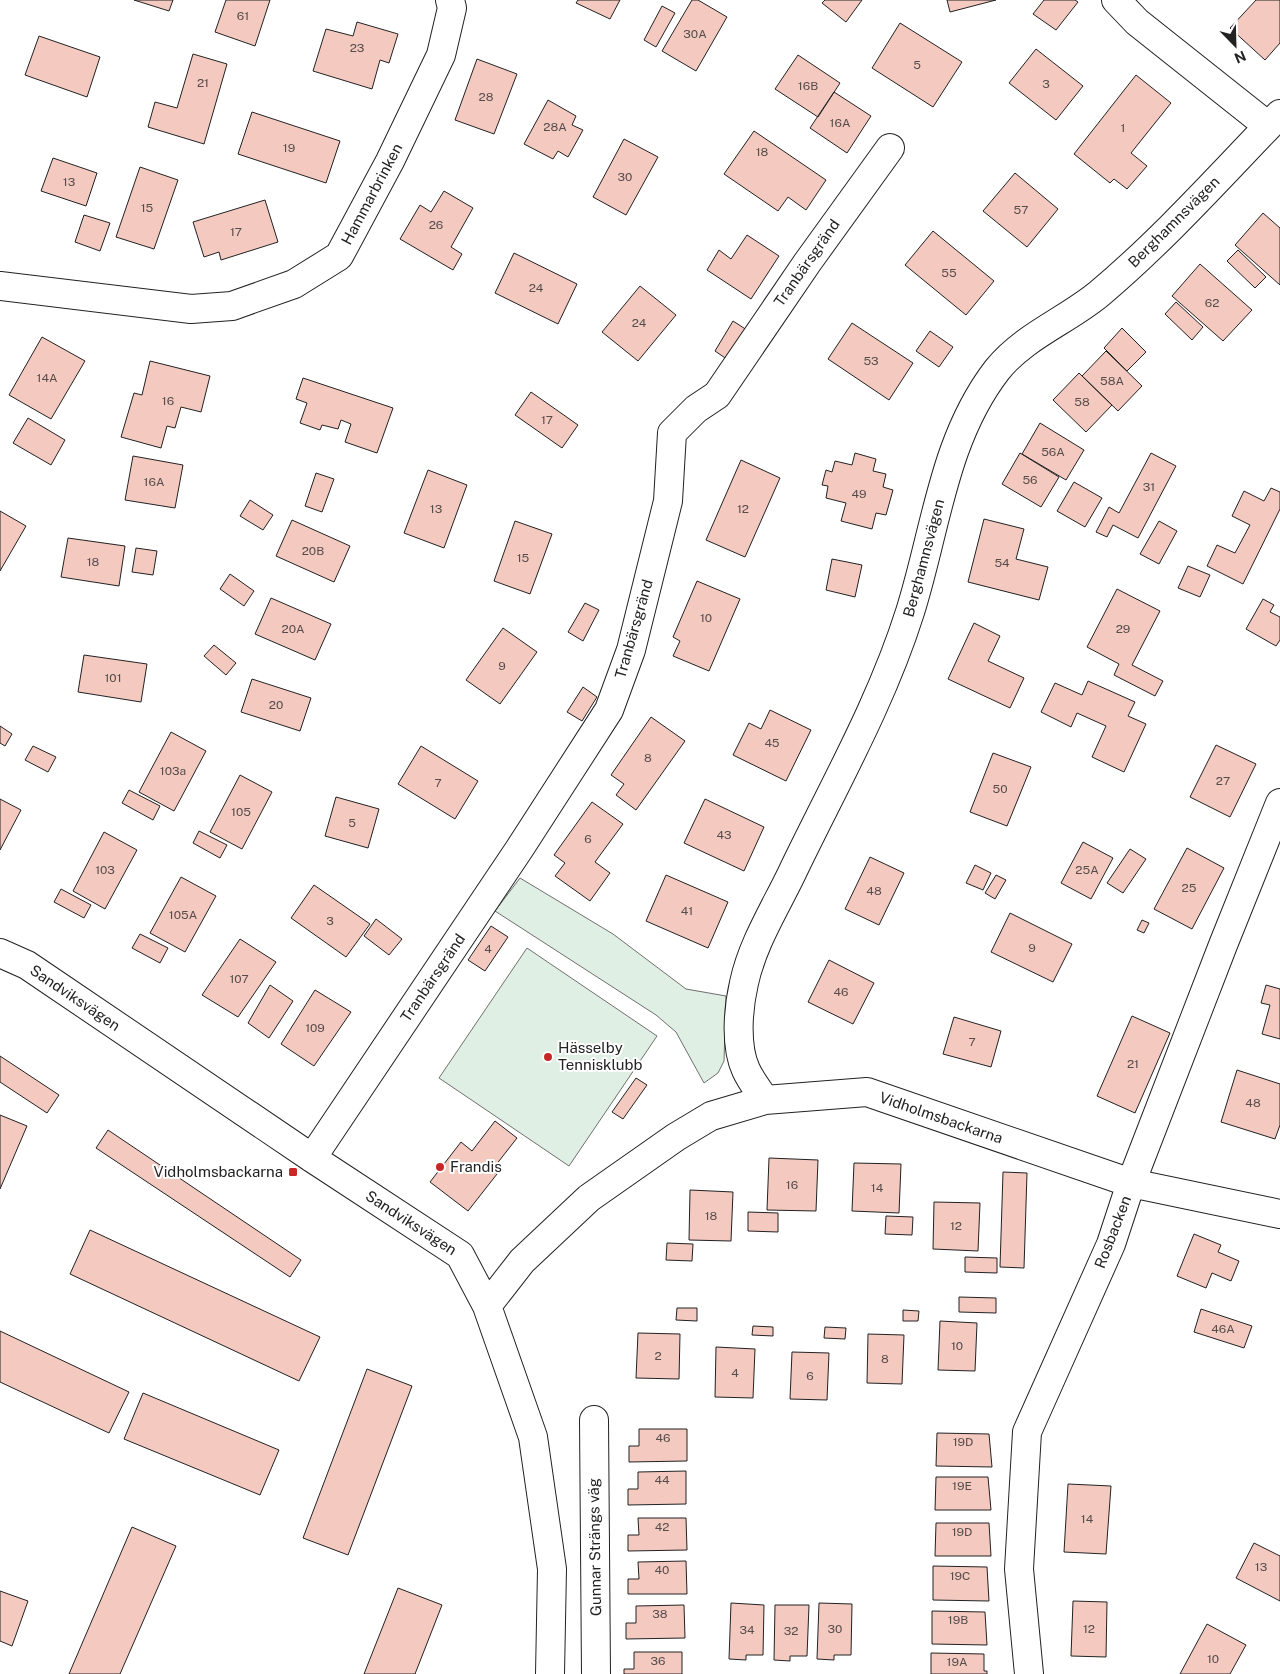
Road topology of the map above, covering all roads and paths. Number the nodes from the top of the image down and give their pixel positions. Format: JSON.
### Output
{"nodes":[{"id":1,"x":450,"y":0,"type":"edge"},
{"id":2,"x":1116,"y":0,"type":"edge"},
{"id":3,"x":1274,"y":120,"type":"edge"},
{"id":4,"x":890,"y":148,"type":"dead end"},
{"id":5,"x":0,"y":286,"type":"edge"},
{"id":6,"x":1280,"y":803,"type":"edge"},
{"id":7,"x":0,"y":953,"type":"edge"},
{"id":8,"x":765,"y":1100,"type":"junction"},
{"id":9,"x":312,"y":1158,"type":"junction"},
{"id":10,"x":1131,"y":1184,"type":"junction"},
{"id":11,"x":1280,"y":1214,"type":"edge"},
{"id":12,"x":487,"y":1306,"type":"junction"},
{"id":13,"x":594,"y":1420,"type":"dead end"},
{"id":14,"x":550,"y":1674,"type":"edge"},
{"id":15,"x":596,"y":1674,"type":"edge"},
{"id":16,"x":1029,"y":1674,"type":"edge"}],
"edges":[{"from":1,"to":5,"type":"street","name":"Hammarbrinken"},
{"from":2,"to":3,"type":"street"},
{"from":3,"to":8,"type":"street","name":"Berghamnsvägen"},
{"from":4,"to":9,"type":"street","name":"Tranbärsgränd"},
{"from":6,"to":10,"type":"street","name":"Rosbacken"},
{"from":7,"to":9,"type":"street","name":"Sandviksvägen"},
{"from":8,"to":10,"type":"street","name":"Vidholmsbackarna"},
{"from":8,"to":12,"type":"street","name":"Vidholmsbackarna"},
{"from":9,"to":12,"type":"street","name":"Sandviksvägen"},
{"from":10,"to":11,"type":"street","name":"Vidholmsbackarna"},
{"from":10,"to":16,"type":"street","name":"Rosbacken"},
{"from":12,"to":14,"type":"street","name":"Sandviksvägen"},
{"from":13,"to":15,"type":"street","name":"Gunnar Strängs väg"}]}
